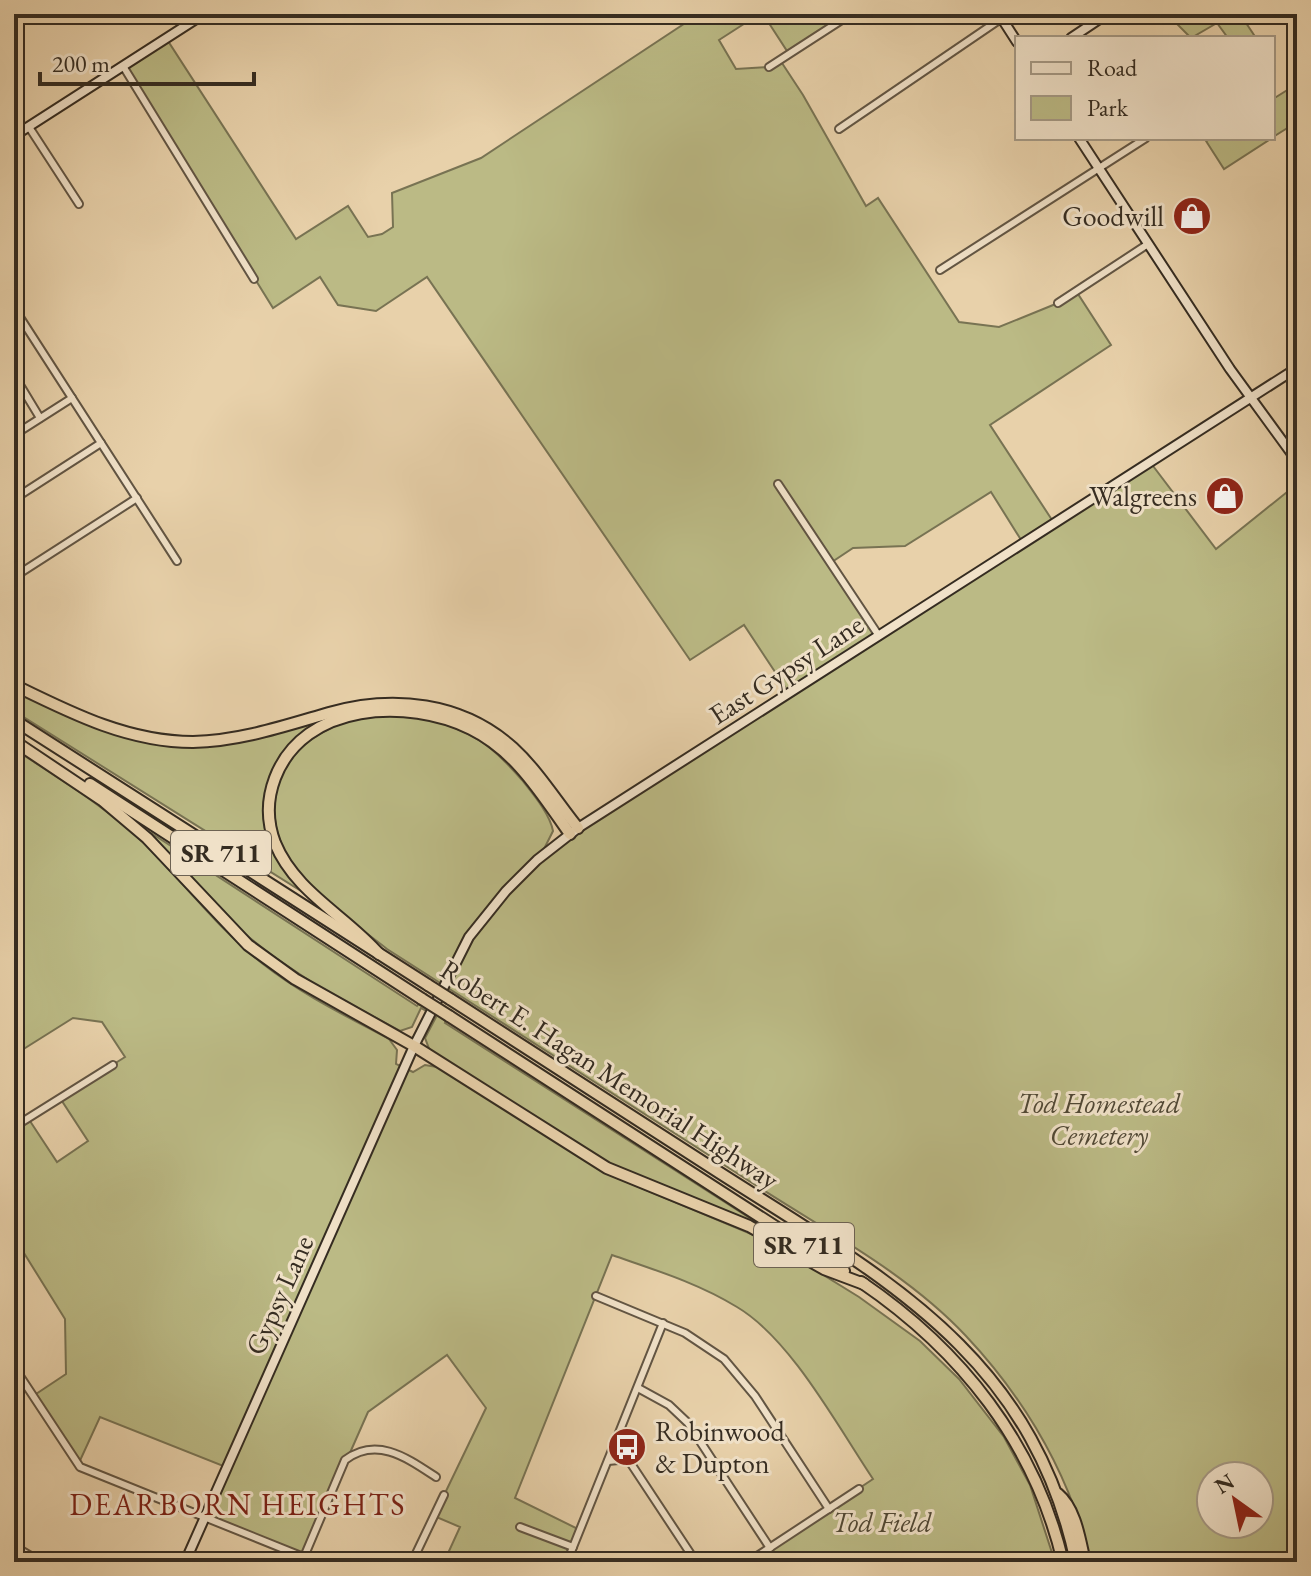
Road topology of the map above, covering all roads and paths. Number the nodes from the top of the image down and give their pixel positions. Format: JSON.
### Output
{"nodes":[{"id":1,"x":204,"y":14,"type":"edge"},
{"id":2,"x":851,"y":14,"type":"edge"},
{"id":3,"x":1107,"y":14,"type":"edge"},
{"id":4,"x":1000,"y":16,"type":"edge"},
{"id":5,"x":1074,"y":36,"type":"edge"},
{"id":6,"x":1015,"y":39,"type":"edge"},
{"id":7,"x":123,"y":66,"type":"junction"},
{"id":8,"x":769,"y":67,"type":"dead end"},
{"id":9,"x":29,"y":127,"type":"junction"},
{"id":10,"x":839,"y":129,"type":"dead end"},
{"id":11,"x":14,"y":136,"type":"edge"},
{"id":12,"x":1080,"y":140,"type":"edge"},
{"id":13,"x":1143,"y":140,"type":"edge"},
{"id":14,"x":1099,"y":168,"type":"junction"},
{"id":15,"x":79,"y":204,"type":"dead end"},
{"id":16,"x":1148,"y":244,"type":"junction"},
{"id":17,"x":940,"y":270,"type":"dead end"},
{"id":18,"x":254,"y":279,"type":"dead end"},
{"id":19,"x":1058,"y":303,"type":"dead end"},
{"id":20,"x":14,"y":308,"type":"edge"},
{"id":21,"x":1297,"y":368,"type":"edge"},
{"id":22,"x":14,"y":375,"type":"edge"},
{"id":23,"x":1250,"y":397,"type":"junction"},
{"id":24,"x":72,"y":398,"type":"junction"},
{"id":25,"x":40,"y":418,"type":"junction"},
{"id":26,"x":14,"y":435,"type":"edge"},
{"id":27,"x":101,"y":443,"type":"junction"},
{"id":28,"x":1297,"y":461,"type":"edge"},
{"id":29,"x":778,"y":484,"type":"dead end"},
{"id":30,"x":137,"y":498,"type":"junction"},
{"id":31,"x":14,"y":499,"type":"edge"},
{"id":32,"x":177,"y":561,"type":"dead end"},
{"id":33,"x":14,"y":577,"type":"edge"},
{"id":34,"x":879,"y":636,"type":"junction"},
{"id":35,"x":14,"y":685,"type":"edge"},
{"id":36,"x":14,"y":720,"type":"edge"},
{"id":37,"x":14,"y":735,"type":"edge"},
{"id":38,"x":14,"y":741,"type":"edge"},
{"id":39,"x":574,"y":831,"type":"junction"},
{"id":40,"x":379,"y":954,"type":"junction"},
{"id":41,"x":414,"y":1046,"type":"junction"},
{"id":42,"x":113,"y":1065,"type":"dead end"},
{"id":43,"x":14,"y":1127,"type":"edge"},
{"id":44,"x":864,"y":1284,"type":"junction"},
{"id":45,"x":596,"y":1296,"type":"dead end"},
{"id":46,"x":663,"y":1323,"type":"junction"},
{"id":47,"x":14,"y":1367,"type":"edge"},
{"id":48,"x":638,"y":1388,"type":"junction"},
{"id":49,"x":616,"y":1441,"type":"junction"},
{"id":50,"x":629,"y":1459,"type":"junction"},
{"id":51,"x":608,"y":1461,"type":"junction"},
{"id":52,"x":436,"y":1477,"type":"dead end"},
{"id":53,"x":859,"y":1489,"type":"dead end"},
{"id":54,"x":1056,"y":1493,"type":"junction"},
{"id":55,"x":444,"y":1495,"type":"dead end"},
{"id":56,"x":829,"y":1509,"type":"junction"},
{"id":57,"x":204,"y":1517,"type":"junction"},
{"id":58,"x":520,"y":1527,"type":"dead end"},
{"id":59,"x":14,"y":1546,"type":"edge"},
{"id":60,"x":573,"y":1547,"type":"junction"},
{"id":61,"x":770,"y":1548,"type":"junction"},
{"id":62,"x":304,"y":1557,"type":"junction"},
{"id":63,"x":41,"y":1562,"type":"edge"},
{"id":64,"x":185,"y":1562,"type":"edge"},
{"id":65,"x":316,"y":1562,"type":"edge"},
{"id":66,"x":412,"y":1562,"type":"edge"},
{"id":67,"x":567,"y":1562,"type":"edge"},
{"id":68,"x":696,"y":1562,"type":"edge"},
{"id":69,"x":748,"y":1562,"type":"edge"},
{"id":70,"x":1063,"y":1562,"type":"edge"},
{"id":71,"x":1076,"y":1562,"type":"edge"},
{"id":72,"x":1085,"y":1562,"type":"edge"}],
"edges":[{"from":1,"to":7,"type":"main road"},
{"from":2,"to":8,"type":"street"},
{"from":3,"to":5,"type":"main road"},
{"from":4,"to":6,"type":"main road"},
{"from":4,"to":10,"type":"street"},
{"from":7,"to":9,"type":"main road"},
{"from":7,"to":18,"type":"street"},
{"from":9,"to":11,"type":"main road"},
{"from":9,"to":15,"type":"street"},
{"from":12,"to":14,"type":"main road"},
{"from":13,"to":14,"type":"street"},
{"from":14,"to":16,"type":"main road"},
{"from":14,"to":17,"type":"street"},
{"from":16,"to":19,"type":"street"},
{"from":16,"to":23,"type":"main road"},
{"from":20,"to":24,"type":"street"},
{"from":21,"to":23,"type":"main road"},
{"from":22,"to":25,"type":"street"},
{"from":23,"to":28,"type":"main road"},
{"from":23,"to":34,"type":"main road","name":"East Gypsy Lane"},
{"from":24,"to":25,"type":"street"},
{"from":24,"to":27,"type":"street"},
{"from":25,"to":26,"type":"street"},
{"from":27,"to":30,"type":"street"},
{"from":27,"to":31,"type":"street"},
{"from":29,"to":34,"type":"street"},
{"from":30,"to":32,"type":"street"},
{"from":30,"to":33,"type":"street"},
{"from":34,"to":39,"type":"main road","name":"East Gypsy Lane"},
{"from":35,"to":39,"type":"highway"},
{"from":36,"to":40,"type":"highway","name":"Robert E. Hagan Memorial Highway","number":"SR 711"},
{"from":37,"to":44,"type":"highway","name":"Robert E. Hagan Memorial Highway","number":"SR 711","bridge":true},
{"from":38,"to":41,"type":"highway"},
{"from":39,"to":40,"type":"highway"},
{"from":39,"to":41,"type":"main road","name":"East Gypsy Lane"},
{"from":40,"to":54,"type":"highway","name":"Robert E. Hagan Memorial Highway","number":"SR 711","bridge":true},
{"from":41,"to":44,"type":"highway"},
{"from":41,"to":57,"type":"main road","name":"Gypsy Lane"},
{"from":42,"to":43,"type":"street"},
{"from":44,"to":70,"type":"highway","name":"Robert E. Hagan Memorial Highway","number":"SR 711"},
{"from":45,"to":46,"type":"street"},
{"from":46,"to":48,"type":"street"},
{"from":46,"to":56,"type":"street"},
{"from":47,"to":57,"type":"street"},
{"from":48,"to":49,"type":"street"},
{"from":48,"to":61,"type":"street"},
{"from":49,"to":50,"type":"street"},
{"from":49,"to":51,"type":"street"},
{"from":50,"to":51,"type":"street"},
{"from":50,"to":68,"type":"street"},
{"from":51,"to":60,"type":"street"},
{"from":52,"to":62,"type":"street"},
{"from":53,"to":56,"type":"street"},
{"from":54,"to":71,"type":"highway","name":"Robert E. Hagan Memorial Highway","number":"SR 711"},
{"from":54,"to":72,"type":"highway"},
{"from":55,"to":66,"type":"street"},
{"from":56,"to":61,"type":"street"},
{"from":57,"to":62,"type":"street"},
{"from":57,"to":64,"type":"main road","name":"Gypsy Lane"},
{"from":58,"to":60,"type":"street"},
{"from":59,"to":63,"type":"street"},
{"from":60,"to":67,"type":"street"},
{"from":61,"to":69,"type":"street"},
{"from":62,"to":65,"type":"street"}]}
